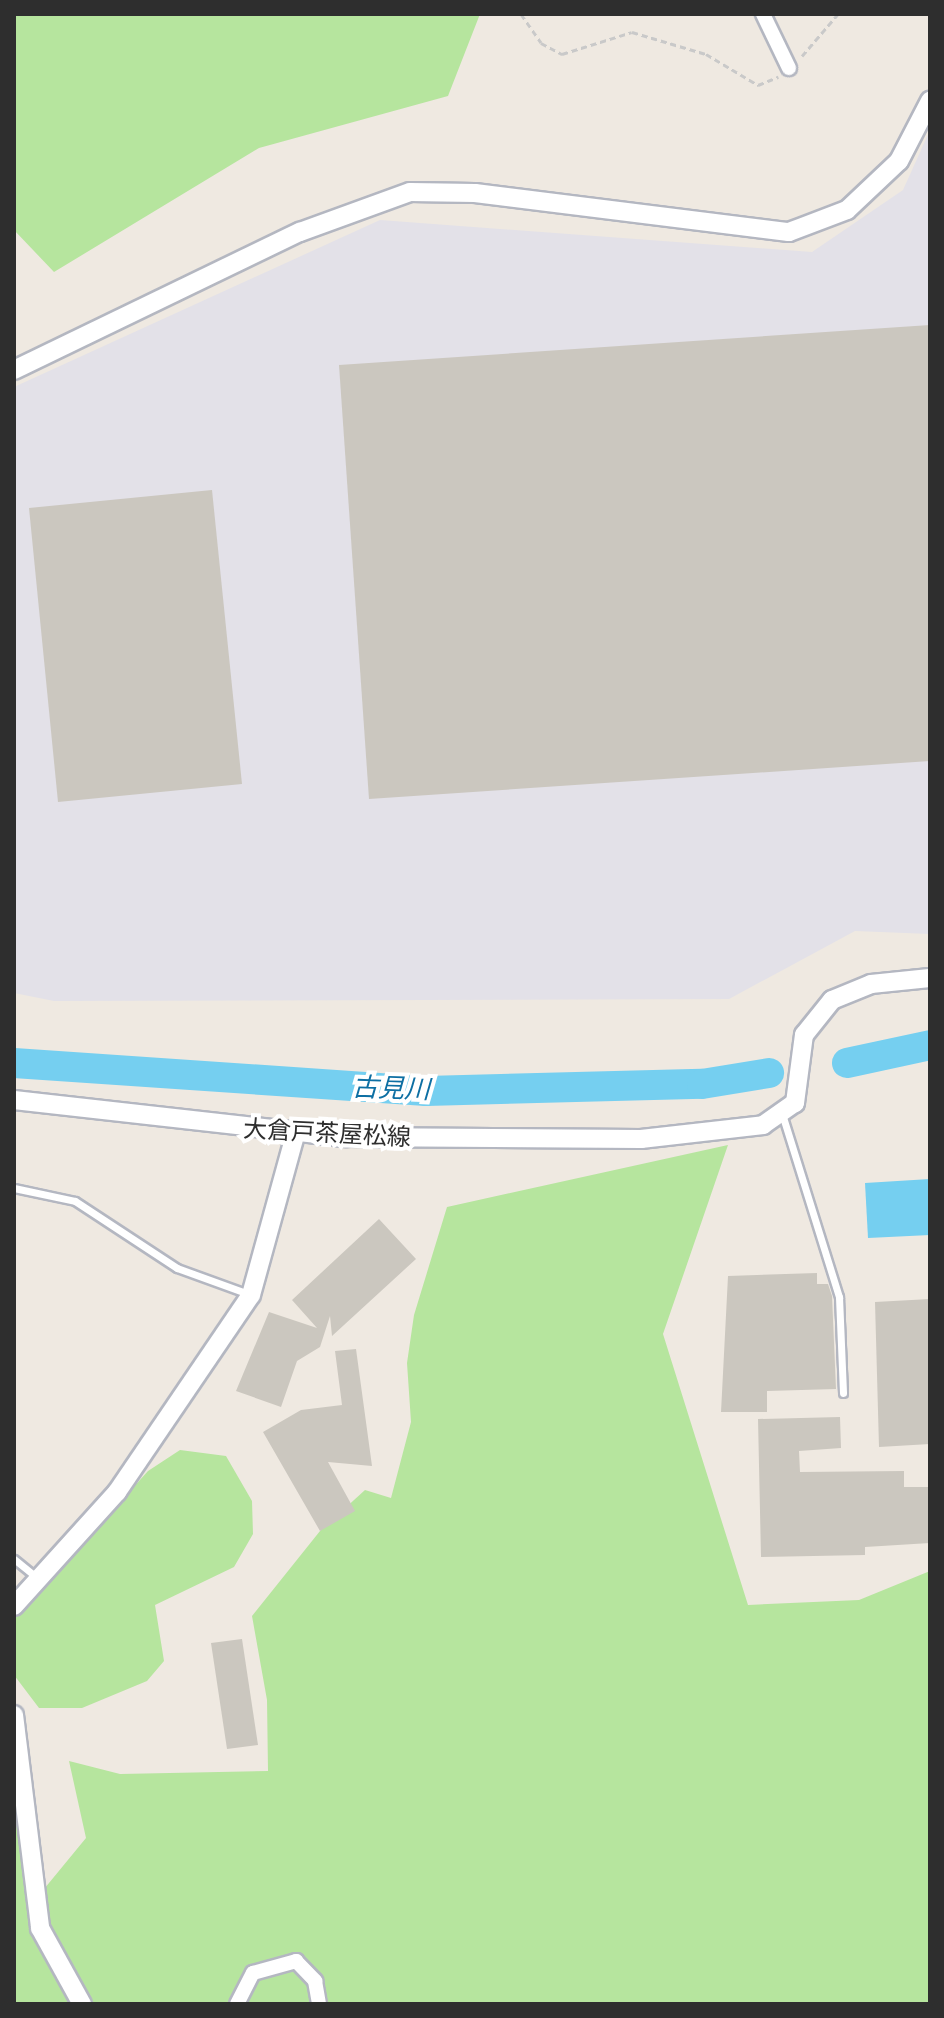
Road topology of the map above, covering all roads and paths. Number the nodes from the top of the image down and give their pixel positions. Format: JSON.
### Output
{"nodes":[{"id":1,"x":521,"y":14,"type":"edge"},
{"id":2,"x":763,"y":14,"type":"edge"},
{"id":3,"x":838,"y":14,"type":"edge"},
{"id":4,"x":789,"y":68,"type":"junction"},
{"id":5,"x":930,"y":101,"type":"edge"},
{"id":6,"x":14,"y":370,"type":"edge"},
{"id":7,"x":930,"y":978,"type":"edge"},
{"id":8,"x":14,"y":1100,"type":"edge"},
{"id":9,"x":783,"y":1117,"type":"junction"},
{"id":10,"x":295,"y":1135,"type":"junction"},
{"id":11,"x":14,"y":1188,"type":"edge"},
{"id":12,"x":251,"y":1295,"type":"junction"},
{"id":13,"x":843,"y":1393,"type":"dead end"},
{"id":14,"x":14,"y":1559,"type":"edge"},
{"id":15,"x":36,"y":1577,"type":"junction"},
{"id":16,"x":14,"y":1606,"type":"edge"},
{"id":17,"x":14,"y":1715,"type":"edge"},
{"id":18,"x":82,"y":2004,"type":"edge"},
{"id":19,"x":237,"y":2004,"type":"edge"},
{"id":20,"x":319,"y":2004,"type":"edge"}],
"edges":[{"from":1,"to":4,"type":"path"},
{"from":2,"to":4,"type":"street"},
{"from":3,"to":4,"type":"path"},
{"from":5,"to":6,"type":"street"},
{"from":7,"to":9,"type":"street"},
{"from":8,"to":10,"type":"street","name":"大倉戸茶屋松線"},
{"from":9,"to":10,"type":"street","name":"大倉戸茶屋松線"},
{"from":9,"to":13,"type":"lane"},
{"from":10,"to":12,"type":"street"},
{"from":11,"to":12,"type":"lane"},
{"from":12,"to":15,"type":"street"},
{"from":14,"to":15,"type":"lane"},
{"from":15,"to":16,"type":"street"},
{"from":17,"to":18,"type":"street"},
{"from":19,"to":20,"type":"street"}]}
